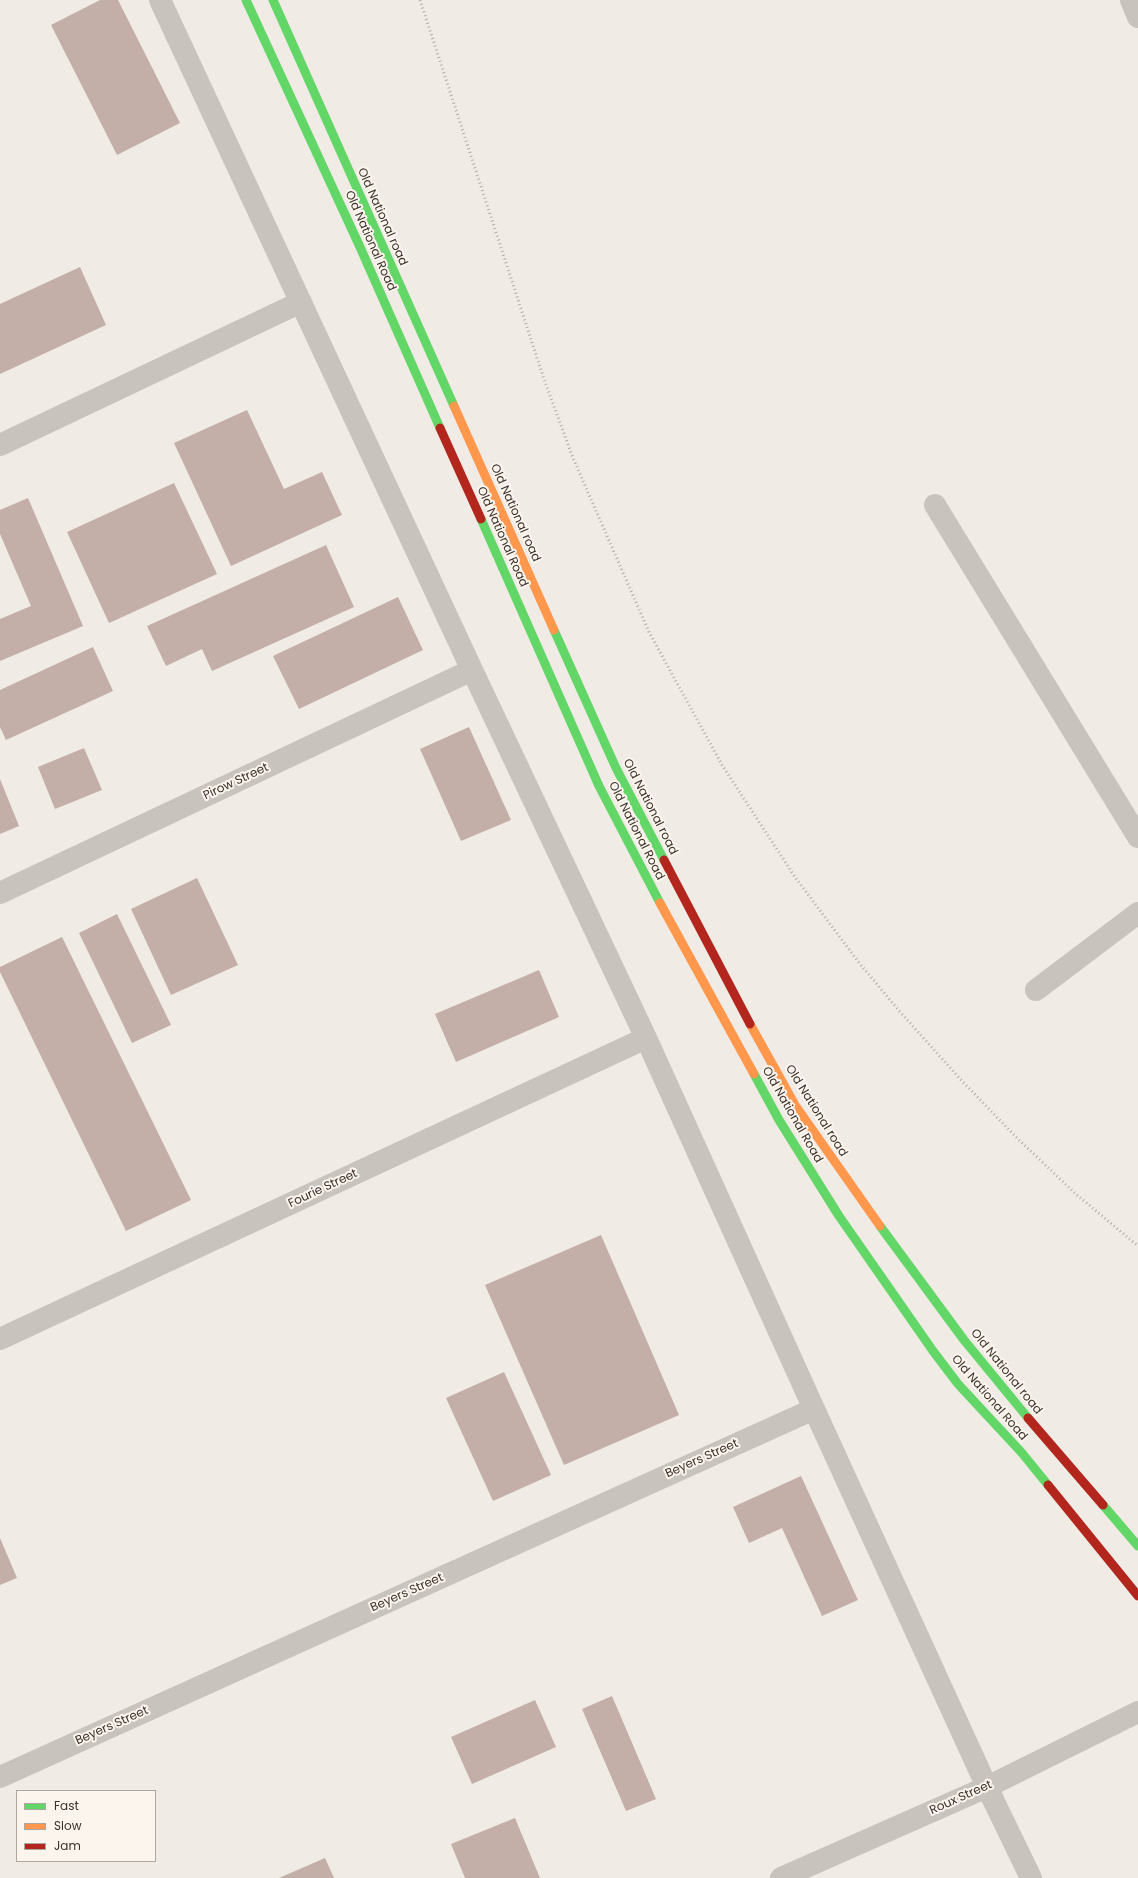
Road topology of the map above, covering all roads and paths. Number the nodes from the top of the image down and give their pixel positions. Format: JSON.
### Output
{"nodes":[{"id":1,"x":160,"y":0,"type":"edge"},
{"id":2,"x":246,"y":0,"type":"edge"},
{"id":3,"x":273,"y":0,"type":"edge"},
{"id":4,"x":1131,"y":0,"type":"edge"},
{"id":5,"x":1138,"y":17,"type":"edge"},
{"id":6,"x":301,"y":302,"type":"junction"},
{"id":7,"x":0,"y":445,"type":"edge"},
{"id":8,"x":935,"y":505,"type":"dead end"},
{"id":9,"x":472,"y":670,"type":"junction"},
{"id":10,"x":1138,"y":837,"type":"edge"},
{"id":11,"x":0,"y":893,"type":"edge"},
{"id":12,"x":1138,"y":913,"type":"edge"},
{"id":13,"x":1036,"y":990,"type":"dead end"},
{"id":14,"x":646,"y":1038,"type":"junction"},
{"id":15,"x":0,"y":1340,"type":"edge"},
{"id":16,"x":814,"y":1409,"type":"junction"},
{"id":17,"x":1138,"y":1546,"type":"edge"},
{"id":18,"x":1138,"y":1596,"type":"edge"},
{"id":19,"x":1138,"y":1712,"type":"edge"},
{"id":20,"x":0,"y":1776,"type":"edge"},
{"id":21,"x":987,"y":1787,"type":"junction"},
{"id":22,"x":780,"y":1878,"type":"edge"},
{"id":23,"x":1031,"y":1878,"type":"edge"}],
"edges":[{"from":1,"to":6,"type":"street"},
{"from":2,"to":18,"type":"main road","name":"Old National Road"},
{"from":3,"to":17,"type":"main road","name":"Old National road"},
{"from":4,"to":5,"type":"street"},
{"from":6,"to":7,"type":"street"},
{"from":6,"to":9,"type":"street"},
{"from":8,"to":10,"type":"street"},
{"from":9,"to":11,"type":"street","name":"Pirow Street"},
{"from":9,"to":14,"type":"street"},
{"from":12,"to":13,"type":"street"},
{"from":14,"to":15,"type":"street","name":"Fourie Street"},
{"from":14,"to":16,"type":"street"},
{"from":16,"to":20,"type":"street","name":"Beyers Street"},
{"from":16,"to":21,"type":"street"},
{"from":19,"to":21,"type":"street","name":"Roux Street"},
{"from":21,"to":22,"type":"street","name":"Roux Street"},
{"from":21,"to":23,"type":"street"}]}
